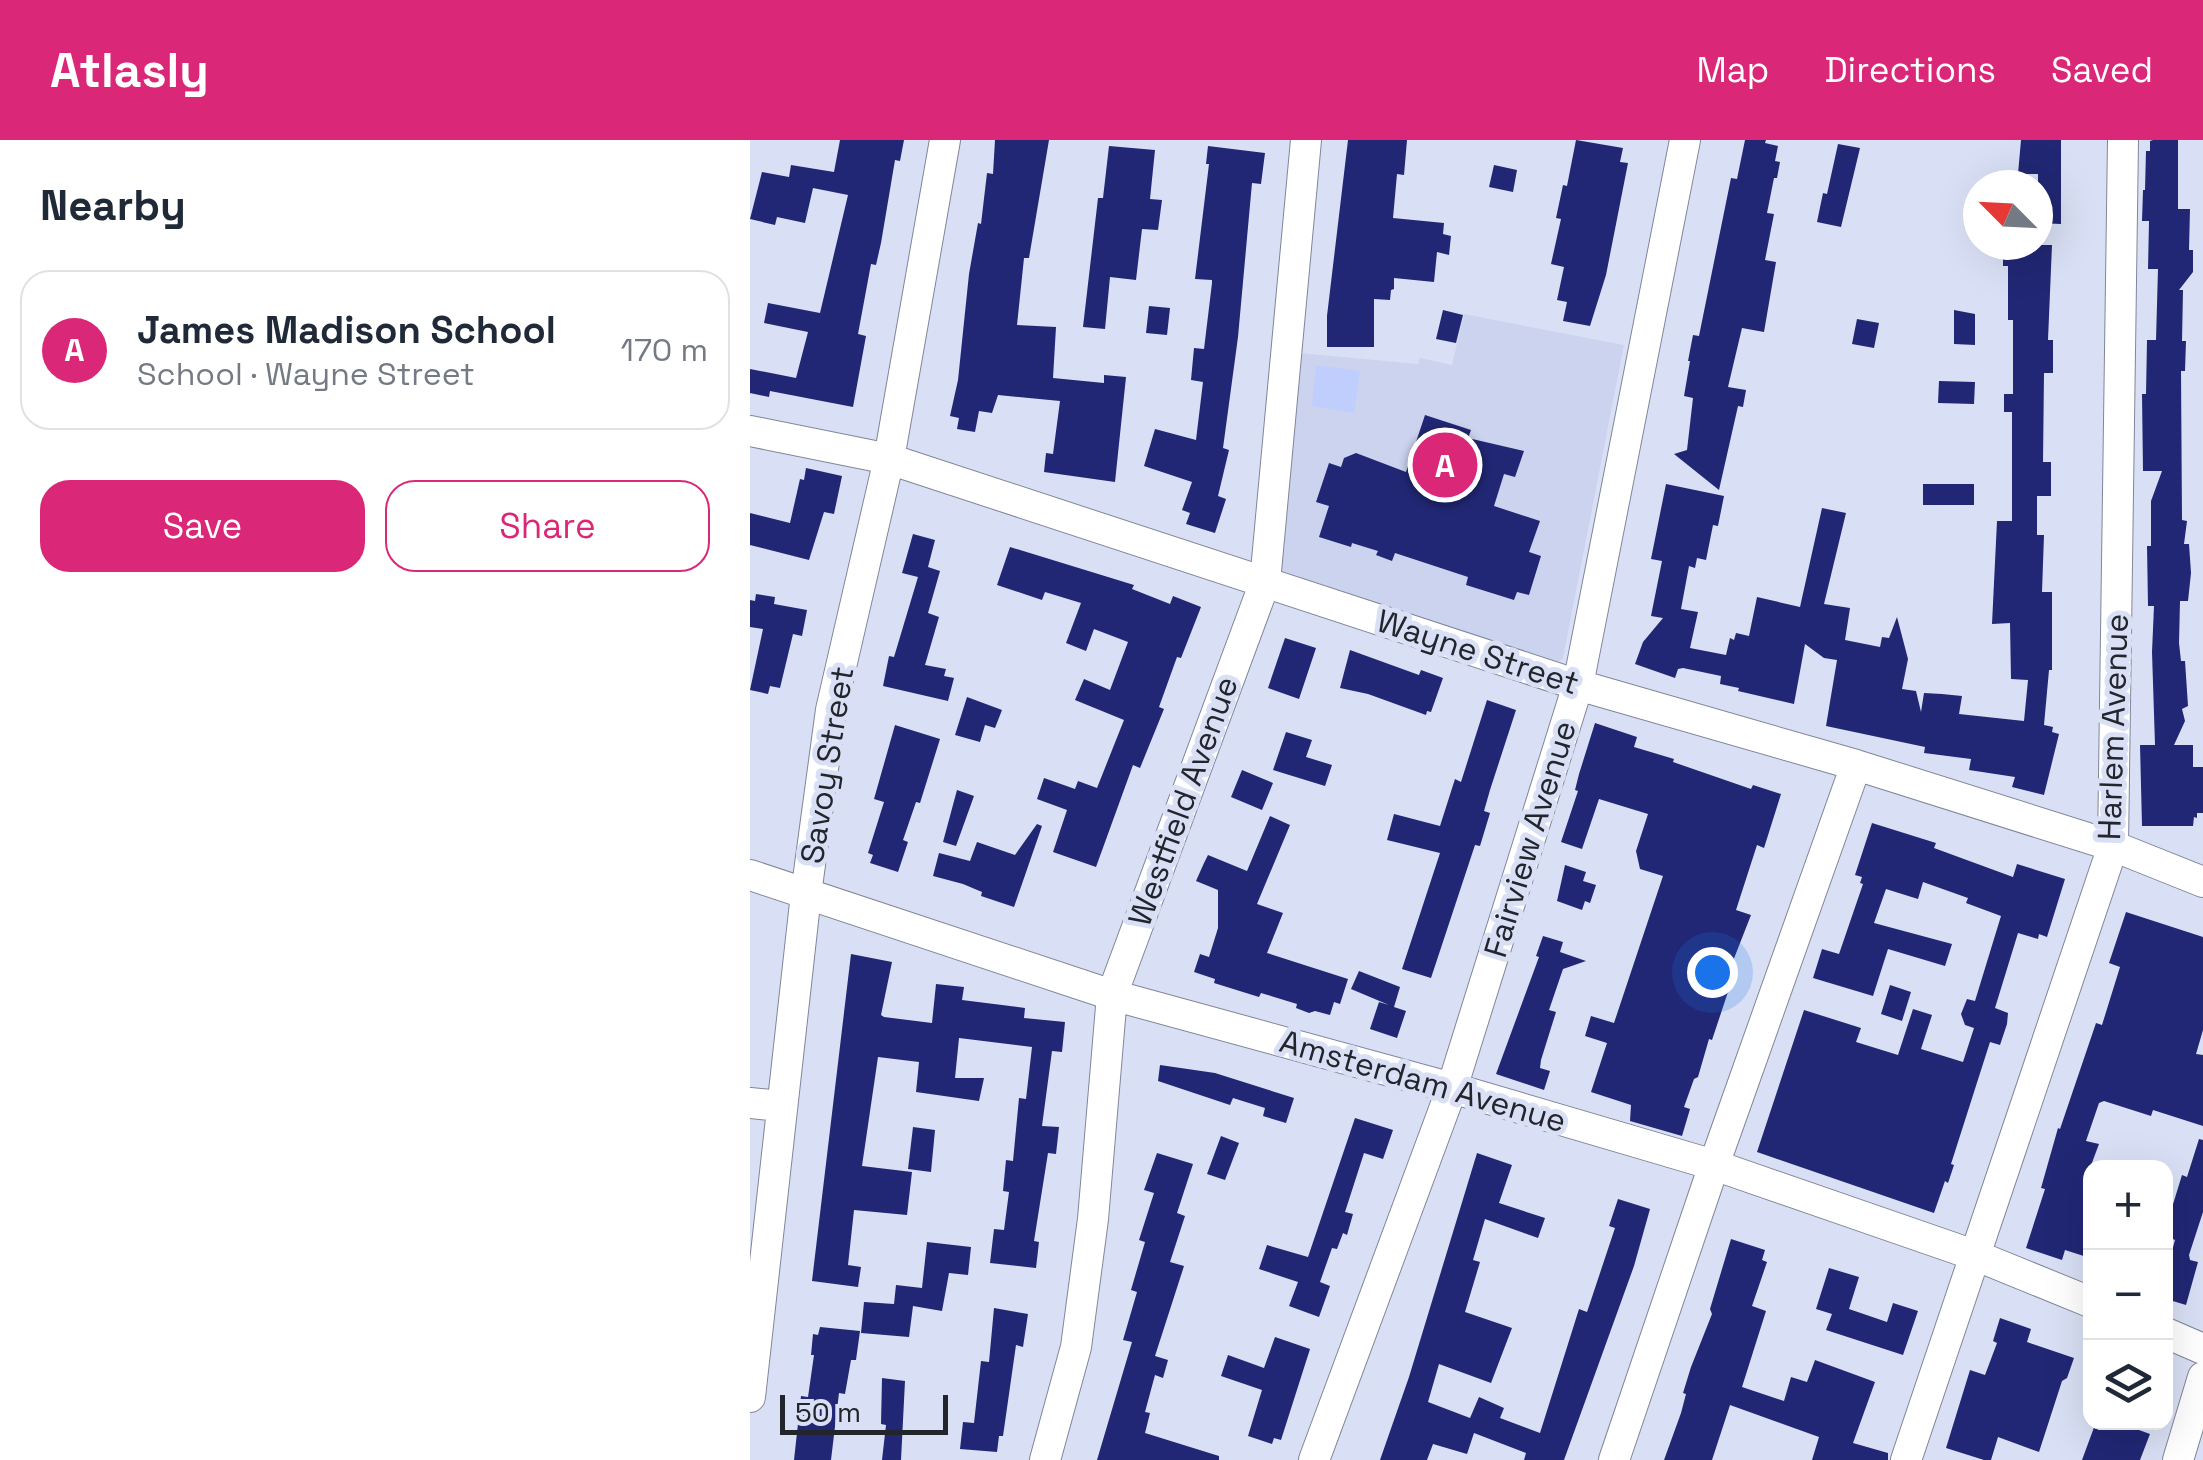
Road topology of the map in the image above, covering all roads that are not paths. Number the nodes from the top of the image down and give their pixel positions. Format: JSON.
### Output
{"nodes":[{"id":1,"x":945,"y":140,"type":"edge"},
{"id":2,"x":1306,"y":140,"type":"edge"},
{"id":3,"x":1684,"y":140,"type":"edge"},
{"id":4,"x":2124,"y":140,"type":"edge"},
{"id":5,"x":750,"y":431,"type":"edge"},
{"id":6,"x":889,"y":459,"type":"junction"},
{"id":7,"x":1264,"y":582,"type":"junction"},
{"id":8,"x":1578,"y":686,"type":"junction"},
{"id":9,"x":1856,"y":765,"type":"junction"},
{"id":10,"x":2113,"y":846,"type":"junction"},
{"id":11,"x":750,"y":876,"type":"edge"},
{"id":12,"x":2203,"y":882,"type":"edge"},
{"id":13,"x":806,"y":894,"type":"junction"},
{"id":14,"x":1112,"y":995,"type":"junction"},
{"id":15,"x":1452,"y":1088,"type":"junction"},
{"id":16,"x":750,"y":1103,"type":"edge"},
{"id":17,"x":781,"y":1106,"type":"junction"},
{"id":18,"x":1714,"y":1165,"type":"junction"},
{"id":19,"x":1977,"y":1256,"type":"junction"},
{"id":20,"x":2083,"y":1299,"type":"edge"},
{"id":21,"x":2173,"y":1336,"type":"edge"},
{"id":22,"x":2203,"y":1349,"type":"edge"},
{"id":23,"x":752,"y":1360,"type":"edge"},
{"id":24,"x":2203,"y":1377,"type":"edge"},
{"id":25,"x":750,"y":1396,"type":"edge"},
{"id":26,"x":1045,"y":1460,"type":"edge"},
{"id":27,"x":1314,"y":1460,"type":"edge"},
{"id":28,"x":1614,"y":1460,"type":"edge"},
{"id":29,"x":1906,"y":1460,"type":"edge"},
{"id":30,"x":2178,"y":1460,"type":"edge"}],
"edges":[{"from":1,"to":6,"type":"street","name":"Savoy Street"},
{"from":2,"to":7,"type":"street","name":"Westfield Avenue"},
{"from":3,"to":8,"type":"street","name":"Fairview Avenue"},
{"from":4,"to":10,"type":"street","name":"Harlem Avenue"},
{"from":5,"to":6,"type":"street","name":"Wayne Street"},
{"from":6,"to":7,"type":"street","name":"Wayne Street"},
{"from":6,"to":13,"type":"street","name":"Savoy Street"},
{"from":7,"to":8,"type":"street","name":"Wayne Street"},
{"from":7,"to":14,"type":"street","name":"Westfield Avenue"},
{"from":8,"to":9,"type":"street","name":"Wayne Street"},
{"from":8,"to":15,"type":"street","name":"Fairview Avenue"},
{"from":9,"to":10,"type":"street","name":"Wayne Street"},
{"from":9,"to":18,"type":"street"},
{"from":10,"to":12,"type":"street","name":"Wayne Street"},
{"from":10,"to":19,"type":"street","name":"Harlem Avenue"},
{"from":11,"to":13,"type":"street","name":"Amsterdam Avenue"},
{"from":13,"to":14,"type":"street","name":"Amsterdam Avenue"},
{"from":13,"to":17,"type":"street","name":"Savoy Street"},
{"from":14,"to":15,"type":"street","name":"Amsterdam Avenue"},
{"from":14,"to":26,"type":"street","name":"Westfield Avenue"},
{"from":15,"to":18,"type":"street","name":"Amsterdam Avenue"},
{"from":15,"to":27,"type":"street","name":"Fairview Avenue"},
{"from":16,"to":17,"type":"street"},
{"from":17,"to":23,"type":"street","name":"Savoy Street"},
{"from":18,"to":19,"type":"street","name":"Amsterdam Avenue"},
{"from":18,"to":28,"type":"street"},
{"from":19,"to":20,"type":"street","name":"Amsterdam Avenue"},
{"from":19,"to":29,"type":"street","name":"Harlem Avenue"},
{"from":21,"to":22,"type":"street"},
{"from":23,"to":25,"type":"street","name":"Savoy Street"},
{"from":24,"to":30,"type":"street"}]}
